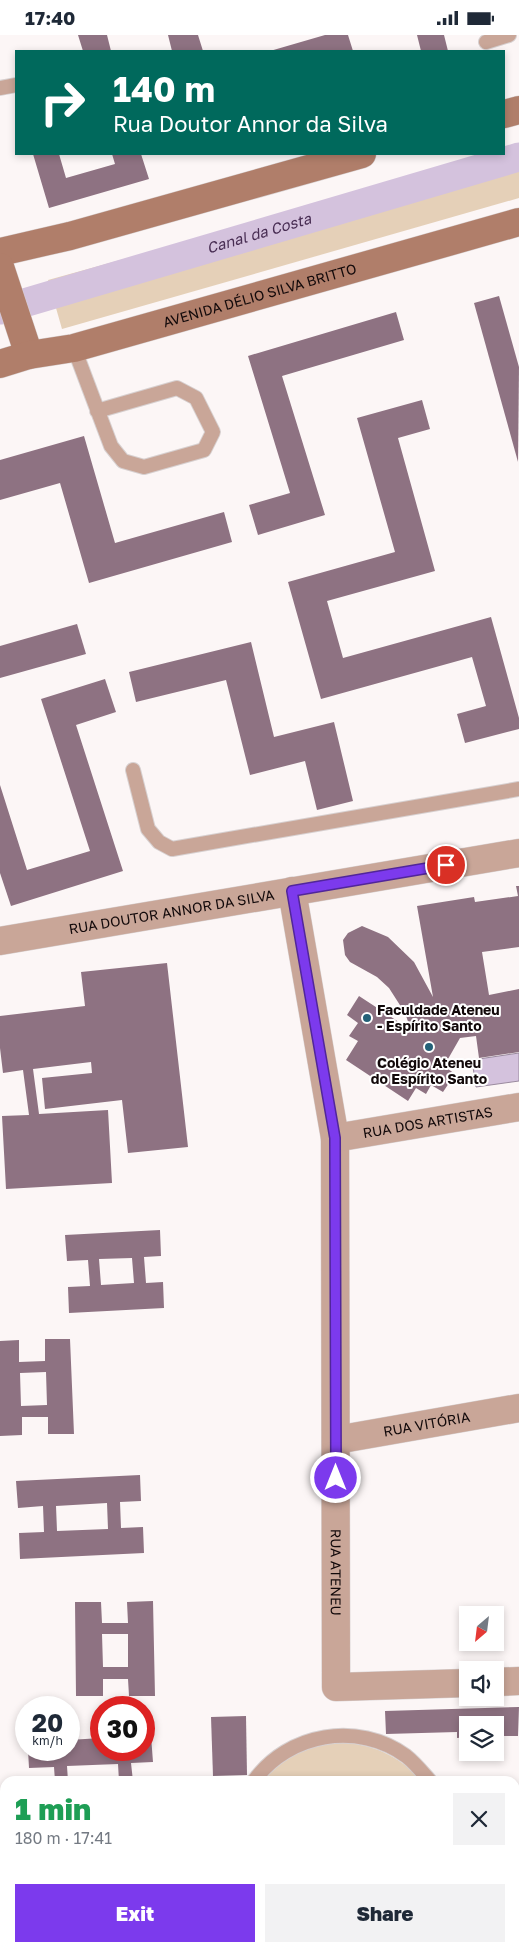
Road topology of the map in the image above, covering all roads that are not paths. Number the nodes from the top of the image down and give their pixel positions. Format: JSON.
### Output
{"nodes":[{"id":1,"x":509,"y":35,"type":"edge"},
{"id":2,"x":486,"y":43,"type":"edge"},
{"id":3,"x":15,"y":85,"type":"edge"},
{"id":4,"x":0,"y":88,"type":"edge"},
{"id":5,"x":519,"y":110,"type":"edge"},
{"id":6,"x":505,"y":114,"type":"edge"},
{"id":7,"x":358,"y":155,"type":"edge"},
{"id":8,"x":519,"y":222,"type":"edge"},
{"id":9,"x":0,"y":252,"type":"edge"},
{"id":10,"x":3,"y":276,"type":"edge"},
{"id":11,"x":74,"y":347,"type":"junction"},
{"id":12,"x":29,"y":355,"type":"junction"},
{"id":13,"x":0,"y":364,"type":"edge"},
{"id":14,"x":97,"y":411,"type":"junction"},
{"id":15,"x":134,"y":770,"type":"dead end"},
{"id":16,"x":519,"y":789,"type":"edge"},
{"id":17,"x":519,"y":853,"type":"edge"},
{"id":18,"x":292,"y":891,"type":"junction"},
{"id":19,"x":0,"y":941,"type":"edge"},
{"id":20,"x":519,"y":1107,"type":"edge"},
{"id":21,"x":335,"y":1138,"type":"junction"},
{"id":22,"x":519,"y":1409,"type":"edge"},
{"id":23,"x":336,"y":1440,"type":"junction"},
{"id":24,"x":519,"y":1681,"type":"edge"},
{"id":25,"x":504,"y":1682,"type":"edge"},
{"id":26,"x":459,"y":1683,"type":"edge"},
{"id":27,"x":259,"y":1776,"type":"edge"},
{"id":28,"x":425,"y":1776,"type":"edge"}],
"edges":[{"from":1,"to":2,"type":"lane"},
{"from":3,"to":4,"type":"lane"},
{"from":5,"to":6,"type":"main road"},
{"from":7,"to":9,"type":"main road"},
{"from":8,"to":11,"type":"main road","name":"AVENIDA DÉLIO SILVA BRITTO"},
{"from":10,"to":12,"type":"main road"},
{"from":11,"to":12,"type":"main road","name":"AVENIDA DÉLIO SILVA BRITTO"},
{"from":11,"to":14,"type":"lane"},
{"from":12,"to":13,"type":"main road","name":"AVENIDA DÉLIO SILVA BRITTO"},
{"from":14,"to":14,"type":"lane"},
{"from":15,"to":16,"type":"lane"},
{"from":17,"to":18,"type":"street","name":"RUA DOUTOR ANNOR DA SILVA"},
{"from":18,"to":19,"type":"street","name":"RUA DOUTOR ANNOR DA SILVA"},
{"from":18,"to":21,"type":"street","name":"RUA ATENEU"},
{"from":20,"to":21,"type":"street","name":"RUA DOS ARTISTAS"},
{"from":21,"to":23,"type":"street","name":"RUA ATENEU"},
{"from":22,"to":23,"type":"street","name":"RUA VITÓRIA"},
{"from":23,"to":26,"type":"street","name":"RUA ATENEU"},
{"from":24,"to":25,"type":"street"},
{"from":27,"to":28,"type":"lane"}]}
